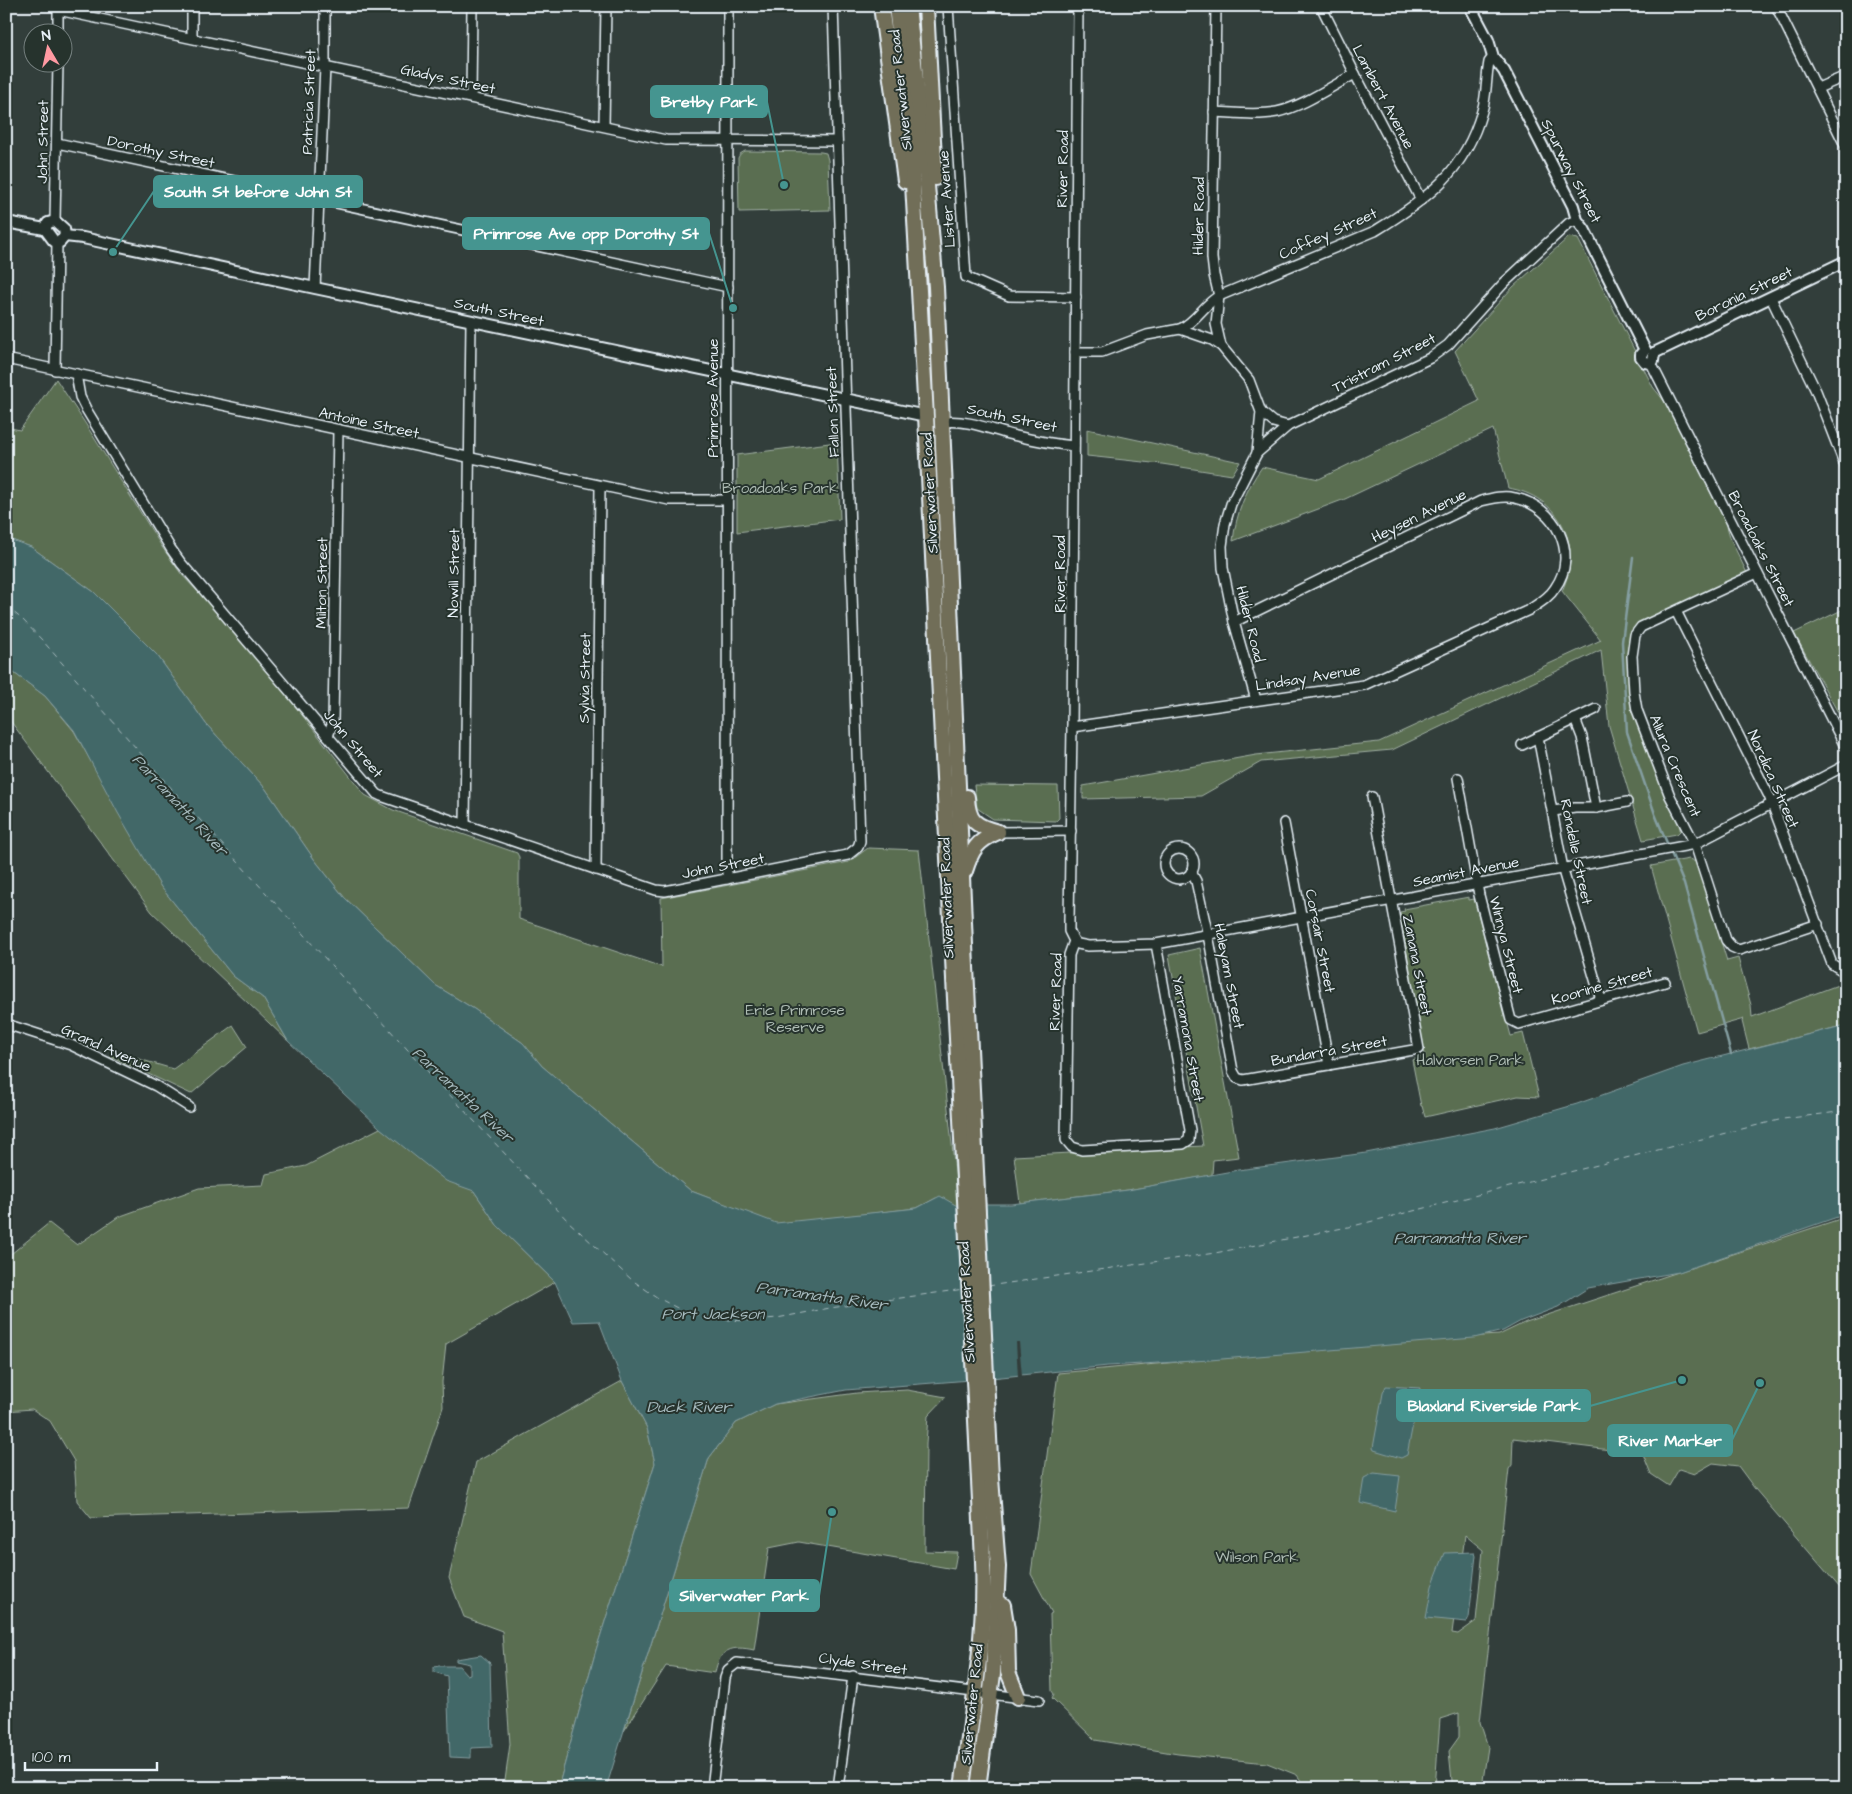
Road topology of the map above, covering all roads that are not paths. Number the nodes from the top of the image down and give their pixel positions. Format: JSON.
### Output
{"nodes":[{"id":1,"x":192,"y":6,"type":"edge"},
{"id":2,"x":325,"y":6,"type":"edge"},
{"id":3,"x":472,"y":6,"type":"edge"},
{"id":4,"x":606,"y":6,"type":"edge"},
{"id":5,"x":728,"y":6,"type":"edge"},
{"id":6,"x":833,"y":6,"type":"edge"},
{"id":7,"x":881,"y":6,"type":"edge"},
{"id":8,"x":896,"y":6,"type":"edge"},
{"id":9,"x":908,"y":6,"type":"edge"},
{"id":10,"x":926,"y":6,"type":"edge"},
{"id":11,"x":948,"y":6,"type":"edge"},
{"id":12,"x":1078,"y":6,"type":"edge"},
{"id":13,"x":1216,"y":6,"type":"edge"},
{"id":14,"x":1321,"y":6,"type":"edge"},
{"id":15,"x":1470,"y":6,"type":"edge"},
{"id":16,"x":1634,"y":6,"type":"edge"},
{"id":17,"x":1643,"y":6,"type":"edge"},
{"id":18,"x":1776,"y":6,"type":"edge"},
{"id":19,"x":58,"y":8,"type":"edge"},
{"id":20,"x":58,"y":22,"type":"edge"},
{"id":21,"x":192,"y":38,"type":"junction"},
{"id":22,"x":1492,"y":57,"type":"junction"},
{"id":23,"x":325,"y":67,"type":"junction"},
{"id":24,"x":58,"y":72,"type":"edge"},
{"id":25,"x":1355,"y":74,"type":"junction"},
{"id":26,"x":1846,"y":76,"type":"edge"},
{"id":27,"x":1818,"y":88,"type":"junction"},
{"id":28,"x":471,"y":98,"type":"junction"},
{"id":29,"x":1214,"y":112,"type":"junction"},
{"id":30,"x":604,"y":126,"type":"junction"},
{"id":31,"x":728,"y":140,"type":"junction"},
{"id":32,"x":836,"y":141,"type":"junction"},
{"id":33,"x":57,"y":143,"type":"junction"},
{"id":34,"x":1846,"y":147,"type":"edge"},
{"id":35,"x":318,"y":200,"type":"junction"},
{"id":36,"x":1421,"y":200,"type":"junction"},
{"id":37,"x":1577,"y":220,"type":"junction"},
{"id":38,"x":55,"y":221,"type":"junction"},
{"id":39,"x":6,"y":222,"type":"edge"},
{"id":40,"x":915,"y":224,"type":"junction"},
{"id":41,"x":45,"y":229,"type":"junction"},
{"id":42,"x":61,"y":239,"type":"junction"},
{"id":43,"x":1846,"y":262,"type":"edge"},
{"id":44,"x":935,"y":269,"type":"junction"},
{"id":45,"x":728,"y":287,"type":"junction"},
{"id":46,"x":315,"y":288,"type":"junction"},
{"id":47,"x":1219,"y":296,"type":"junction"},
{"id":48,"x":1076,"y":297,"type":"junction"},
{"id":49,"x":1771,"y":298,"type":"junction"},
{"id":50,"x":471,"y":321,"type":"junction"},
{"id":51,"x":1180,"y":328,"type":"junction"},
{"id":52,"x":1221,"y":346,"type":"junction"},
{"id":53,"x":1075,"y":352,"type":"junction"},
{"id":54,"x":1650,"y":355,"type":"junction"},
{"id":55,"x":6,"y":359,"type":"edge"},
{"id":56,"x":55,"y":370,"type":"junction"},
{"id":57,"x":76,"y":374,"type":"junction"},
{"id":58,"x":728,"y":375,"type":"junction"},
{"id":59,"x":846,"y":400,"type":"junction"},
{"id":60,"x":1261,"y":412,"type":"junction"},
{"id":61,"x":926,"y":416,"type":"junction"},
{"id":62,"x":942,"y":422,"type":"junction"},
{"id":63,"x":1288,"y":426,"type":"junction"},
{"id":64,"x":338,"y":430,"type":"junction"},
{"id":65,"x":1074,"y":446,"type":"junction"},
{"id":66,"x":1257,"y":453,"type":"junction"},
{"id":67,"x":470,"y":458,"type":"junction"},
{"id":68,"x":1846,"y":468,"type":"edge"},
{"id":69,"x":600,"y":486,"type":"junction"},
{"id":70,"x":727,"y":500,"type":"junction"},
{"id":71,"x":1757,"y":573,"type":"junction"},
{"id":72,"x":1556,"y":588,"type":"joint"},
{"id":73,"x":1676,"y":611,"type":"junction"},
{"id":74,"x":1234,"y":622,"type":"junction"},
{"id":75,"x":1256,"y":700,"type":"junction"},
{"id":76,"x":1596,"y":709,"type":"dead end"},
{"id":77,"x":956,"y":716,"type":"junction"},
{"id":78,"x":1575,"y":719,"type":"junction"},
{"id":79,"x":1072,"y":727,"type":"junction"},
{"id":80,"x":328,"y":736,"type":"junction"},
{"id":81,"x":1538,"y":737,"type":"junction"},
{"id":82,"x":1522,"y":744,"type":"dead end"},
{"id":83,"x":1846,"y":748,"type":"edge"},
{"id":84,"x":1846,"y":765,"type":"edge"},
{"id":85,"x":1458,"y":778,"type":"dead end"},
{"id":86,"x":1372,"y":797,"type":"dead end"},
{"id":87,"x":1627,"y":802,"type":"dead end"},
{"id":88,"x":1772,"y":802,"type":"junction"},
{"id":89,"x":1596,"y":808,"type":"junction"},
{"id":90,"x":1552,"y":811,"type":"junction"},
{"id":91,"x":1284,"y":823,"type":"dead end"},
{"id":92,"x":465,"y":825,"type":"junction"},
{"id":93,"x":1071,"y":831,"type":"junction"},
{"id":94,"x":998,"y":832,"type":"junction"},
{"id":95,"x":1692,"y":844,"type":"junction"},
{"id":96,"x":858,"y":848,"type":"joint"},
{"id":97,"x":1563,"y":868,"type":"junction"},
{"id":98,"x":596,"y":870,"type":"junction"},
{"id":99,"x":1191,"y":872,"type":"dead end"},
{"id":100,"x":726,"y":879,"type":"junction"},
{"id":101,"x":962,"y":881,"type":"junction"},
{"id":102,"x":1476,"y":884,"type":"junction"},
{"id":103,"x":1391,"y":900,"type":"junction"},
{"id":104,"x":1301,"y":916,"type":"junction"},
{"id":105,"x":1818,"y":924,"type":"junction"},
{"id":106,"x":1207,"y":934,"type":"junction"},
{"id":107,"x":1074,"y":941,"type":"junction"},
{"id":108,"x":1156,"y":944,"type":"junction"},
{"id":109,"x":1846,"y":973,"type":"edge"},
{"id":110,"x":1665,"y":982,"type":"dead end"},
{"id":111,"x":1601,"y":1000,"type":"junction"},
{"id":112,"x":6,"y":1024,"type":"edge"},
{"id":113,"x":1519,"y":1024,"type":"joint"},
{"id":114,"x":1419,"y":1049,"type":"joint"},
{"id":115,"x":1329,"y":1065,"type":"junction"},
{"id":116,"x":1244,"y":1080,"type":"joint"},
{"id":117,"x":189,"y":1107,"type":"dead end"},
{"id":118,"x":1189,"y":1140,"type":"joint"},
{"id":119,"x":970,"y":1164,"type":"junction"},
{"id":120,"x":998,"y":1567,"type":"junction"},
{"id":121,"x":853,"y":1676,"type":"junction"},
{"id":122,"x":975,"y":1692,"type":"junction"},
{"id":123,"x":991,"y":1694,"type":"junction"},
{"id":124,"x":1018,"y":1697,"type":"junction"},
{"id":125,"x":1039,"y":1700,"type":"dead end"},
{"id":126,"x":712,"y":1788,"type":"edge"},
{"id":127,"x":838,"y":1788,"type":"edge"},
{"id":128,"x":962,"y":1788,"type":"edge"},
{"id":129,"x":978,"y":1788,"type":"edge"}],
"edges":[{"from":1,"to":21,"type":"street"},
{"from":2,"to":23,"type":"street","name":"Patricia Street"},
{"from":3,"to":28,"type":"street"},
{"from":4,"to":30,"type":"street"},
{"from":5,"to":31,"type":"street","name":"Primrose Avenue"},
{"from":6,"to":32,"type":"street","name":"Fallon Street"},
{"from":7,"to":40,"type":"highway"},
{"from":8,"to":40,"type":"highway","name":"Silverwater Road"},
{"from":9,"to":44,"type":"highway","name":"Silverwater Road"},
{"from":10,"to":44,"type":"highway"},
{"from":11,"to":48,"type":"street","name":"Lister Avenue"},
{"from":12,"to":48,"type":"street","name":"River Road"},
{"from":13,"to":29,"type":"street","name":"Hilder Road"},
{"from":14,"to":25,"type":"street","name":"Lambert Avenue"},
{"from":15,"to":22,"type":"street","name":"Spurway Street"},
{"from":16,"to":17,"type":"street"},
{"from":18,"to":27,"type":"street"},
{"from":19,"to":20,"type":"street"},
{"from":19,"to":21,"type":"street","name":"Gladys Street"},
{"from":21,"to":23,"type":"street","name":"Gladys Street"},
{"from":22,"to":36,"type":"street","name":"Coffey Street"},
{"from":22,"to":37,"type":"street","name":"Spurway Street"},
{"from":23,"to":28,"type":"street","name":"Gladys Street"},
{"from":23,"to":35,"type":"street","name":"Patricia Street"},
{"from":24,"to":33,"type":"street","name":"John Street"},
{"from":25,"to":29,"type":"street"},
{"from":25,"to":36,"type":"street","name":"Lambert Avenue"},
{"from":26,"to":27,"type":"street"},
{"from":27,"to":34,"type":"street"},
{"from":28,"to":30,"type":"street","name":"Gladys Street"},
{"from":29,"to":47,"type":"street","name":"Hilder Road"},
{"from":30,"to":31,"type":"street","name":"Gladys Street"},
{"from":31,"to":32,"type":"street","name":"Gladys Street"},
{"from":31,"to":45,"type":"street","name":"Primrose Avenue"},
{"from":32,"to":59,"type":"street","name":"Fallon Street"},
{"from":33,"to":35,"type":"street","name":"Dorothy Street"},
{"from":33,"to":38,"type":"street","name":"John Street"},
{"from":35,"to":45,"type":"street","name":"Dorothy Street"},
{"from":35,"to":46,"type":"street","name":"Patricia Street"},
{"from":36,"to":47,"type":"street","name":"Coffey Street"},
{"from":37,"to":54,"type":"street","name":"Spurway Street"},
{"from":37,"to":63,"type":"street","name":"Tristram Street"},
{"from":38,"to":41,"type":"street"},
{"from":38,"to":42,"type":"street"},
{"from":39,"to":41,"type":"street"},
{"from":40,"to":61,"type":"highway","name":"Silverwater Road"},
{"from":41,"to":42,"type":"street"},
{"from":42,"to":46,"type":"street","name":"South Street"},
{"from":42,"to":56,"type":"street"},
{"from":43,"to":49,"type":"street","name":"Boronia Street"},
{"from":44,"to":62,"type":"highway","name":"Silverwater Road"},
{"from":45,"to":58,"type":"street","name":"Primrose Avenue"},
{"from":46,"to":50,"type":"street","name":"South Street"},
{"from":47,"to":51,"type":"street","name":"Coffey Street"},
{"from":47,"to":52,"type":"street","name":"Hilder Road"},
{"from":48,"to":53,"type":"street","name":"River Road"},
{"from":49,"to":54,"type":"street","name":"Boronia Street"},
{"from":49,"to":68,"type":"street"},
{"from":50,"to":58,"type":"street","name":"South Street"},
{"from":50,"to":67,"type":"street","name":"Nowill Street"},
{"from":51,"to":52,"type":"street"},
{"from":51,"to":53,"type":"street","name":"Coffey Street"},
{"from":52,"to":60,"type":"street","name":"Hilder Road"},
{"from":53,"to":65,"type":"street","name":"River Road"},
{"from":54,"to":71,"type":"street","name":"Broadoaks Street"},
{"from":55,"to":56,"type":"street","name":"Antoine Street"},
{"from":56,"to":57,"type":"street","name":"Antoine Street"},
{"from":57,"to":64,"type":"street","name":"Antoine Street"},
{"from":57,"to":80,"type":"street","name":"John Street"},
{"from":58,"to":59,"type":"street","name":"South Street"},
{"from":58,"to":70,"type":"street","name":"Primrose Avenue"},
{"from":59,"to":61,"type":"street","name":"South Street"},
{"from":59,"to":96,"type":"street","name":"Fallon Street"},
{"from":60,"to":63,"type":"street"},
{"from":60,"to":66,"type":"street","name":"Hilder Road"},
{"from":61,"to":119,"type":"highway","name":"Silverwater Road"},
{"from":62,"to":65,"type":"street","name":"South Street"},
{"from":62,"to":77,"type":"highway","name":"Silverwater Road"},
{"from":63,"to":66,"type":"street","name":"Tristram Street"},
{"from":64,"to":67,"type":"street","name":"Antoine Street"},
{"from":64,"to":80,"type":"street","name":"Milton Street"},
{"from":65,"to":79,"type":"street","name":"River Road"},
{"from":66,"to":74,"type":"street","name":"Hilder Road"},
{"from":67,"to":69,"type":"street","name":"Antoine Street"},
{"from":67,"to":92,"type":"street","name":"Nowill Street"},
{"from":69,"to":70,"type":"street","name":"Antoine Street"},
{"from":69,"to":98,"type":"street","name":"Sylvia Street"},
{"from":70,"to":100,"type":"street","name":"Primrose Avenue"},
{"from":71,"to":73,"type":"street","name":"Allura Crescent"},
{"from":71,"to":83,"type":"street","name":"Broadoaks Street"},
{"from":72,"to":74,"type":"street","name":"Heysen Avenue"},
{"from":72,"to":75,"type":"street","name":"Lindsay Avenue"},
{"from":73,"to":88,"type":"street","name":"Nordica Street"},
{"from":73,"to":95,"type":"street","name":"Allura Crescent"},
{"from":74,"to":75,"type":"street","name":"Hilder Road"},
{"from":75,"to":79,"type":"street","name":"Lindsay Avenue"},
{"from":76,"to":78,"type":"street"},
{"from":77,"to":94,"type":"highway"},
{"from":77,"to":101,"type":"highway","name":"Silverwater Road"},
{"from":78,"to":81,"type":"street"},
{"from":78,"to":89,"type":"street"},
{"from":79,"to":93,"type":"street","name":"River Road"},
{"from":80,"to":92,"type":"street","name":"John Street"},
{"from":81,"to":82,"type":"street"},
{"from":81,"to":90,"type":"street","name":"Rondelle Street"},
{"from":84,"to":88,"type":"street","name":"Seamist Avenue"},
{"from":85,"to":102,"type":"street","name":"Winnya Street"},
{"from":86,"to":103,"type":"street","name":"Zanana Street"},
{"from":87,"to":89,"type":"street"},
{"from":88,"to":95,"type":"street","name":"Seamist Avenue"},
{"from":88,"to":105,"type":"street","name":"Nordica Street"},
{"from":89,"to":90,"type":"street"},
{"from":90,"to":97,"type":"street","name":"Rondelle Street"},
{"from":91,"to":104,"type":"street","name":"Corsair Street"},
{"from":92,"to":98,"type":"street","name":"John Street"},
{"from":93,"to":94,"type":"street"},
{"from":93,"to":107,"type":"street","name":"River Road"},
{"from":94,"to":101,"type":"highway"},
{"from":95,"to":97,"type":"street","name":"Seamist Avenue"},
{"from":95,"to":105,"type":"street","name":"Allura Crescent"},
{"from":96,"to":100,"type":"street","name":"John Street"},
{"from":97,"to":102,"type":"street","name":"Seamist Avenue"},
{"from":97,"to":111,"type":"street","name":"Rondelle Street"},
{"from":98,"to":100,"type":"street","name":"John Street"},
{"from":99,"to":106,"type":"street","name":"Haleyam Street"},
{"from":101,"to":119,"type":"highway","name":"Silverwater Road"},
{"from":102,"to":103,"type":"street","name":"Seamist Avenue"},
{"from":102,"to":113,"type":"street","name":"Winnya Street"},
{"from":103,"to":104,"type":"street","name":"Seamist Avenue"},
{"from":103,"to":114,"type":"street","name":"Zanana Street"},
{"from":104,"to":106,"type":"street","name":"Seamist Avenue"},
{"from":104,"to":115,"type":"street","name":"Corsair Street"},
{"from":105,"to":109,"type":"street","name":"Nordica Street"},
{"from":106,"to":108,"type":"street","name":"Seamist Avenue"},
{"from":106,"to":116,"type":"street","name":"Haleyam Street"},
{"from":107,"to":108,"type":"street","name":"Seamist Avenue"},
{"from":107,"to":118,"type":"street","name":"River Road"},
{"from":108,"to":118,"type":"street","name":"Yarramona Street"},
{"from":110,"to":111,"type":"street","name":"Koorine Street"},
{"from":111,"to":113,"type":"street","name":"Koorine Street"},
{"from":112,"to":117,"type":"street","name":"Grand Avenue"},
{"from":114,"to":115,"type":"street","name":"Bundarra Street"},
{"from":115,"to":116,"type":"street","name":"Bundarra Street"},
{"from":119,"to":120,"type":"highway","name":"Silverwater Road"},
{"from":119,"to":122,"type":"highway","name":"Silverwater Road"},
{"from":120,"to":123,"type":"highway","name":"Silverwater Road"},
{"from":120,"to":124,"type":"highway"},
{"from":121,"to":122,"type":"street","name":"Clyde Street"},
{"from":121,"to":126,"type":"street","name":"Clyde Street"},
{"from":121,"to":127,"type":"street"},
{"from":122,"to":123,"type":"street","name":"Clyde Street"},
{"from":122,"to":128,"type":"highway","name":"Silverwater Road"},
{"from":123,"to":124,"type":"street","name":"Clyde Street"},
{"from":123,"to":129,"type":"highway","name":"Silverwater Road"},
{"from":124,"to":125,"type":"street","name":"Clyde Street"}]}
